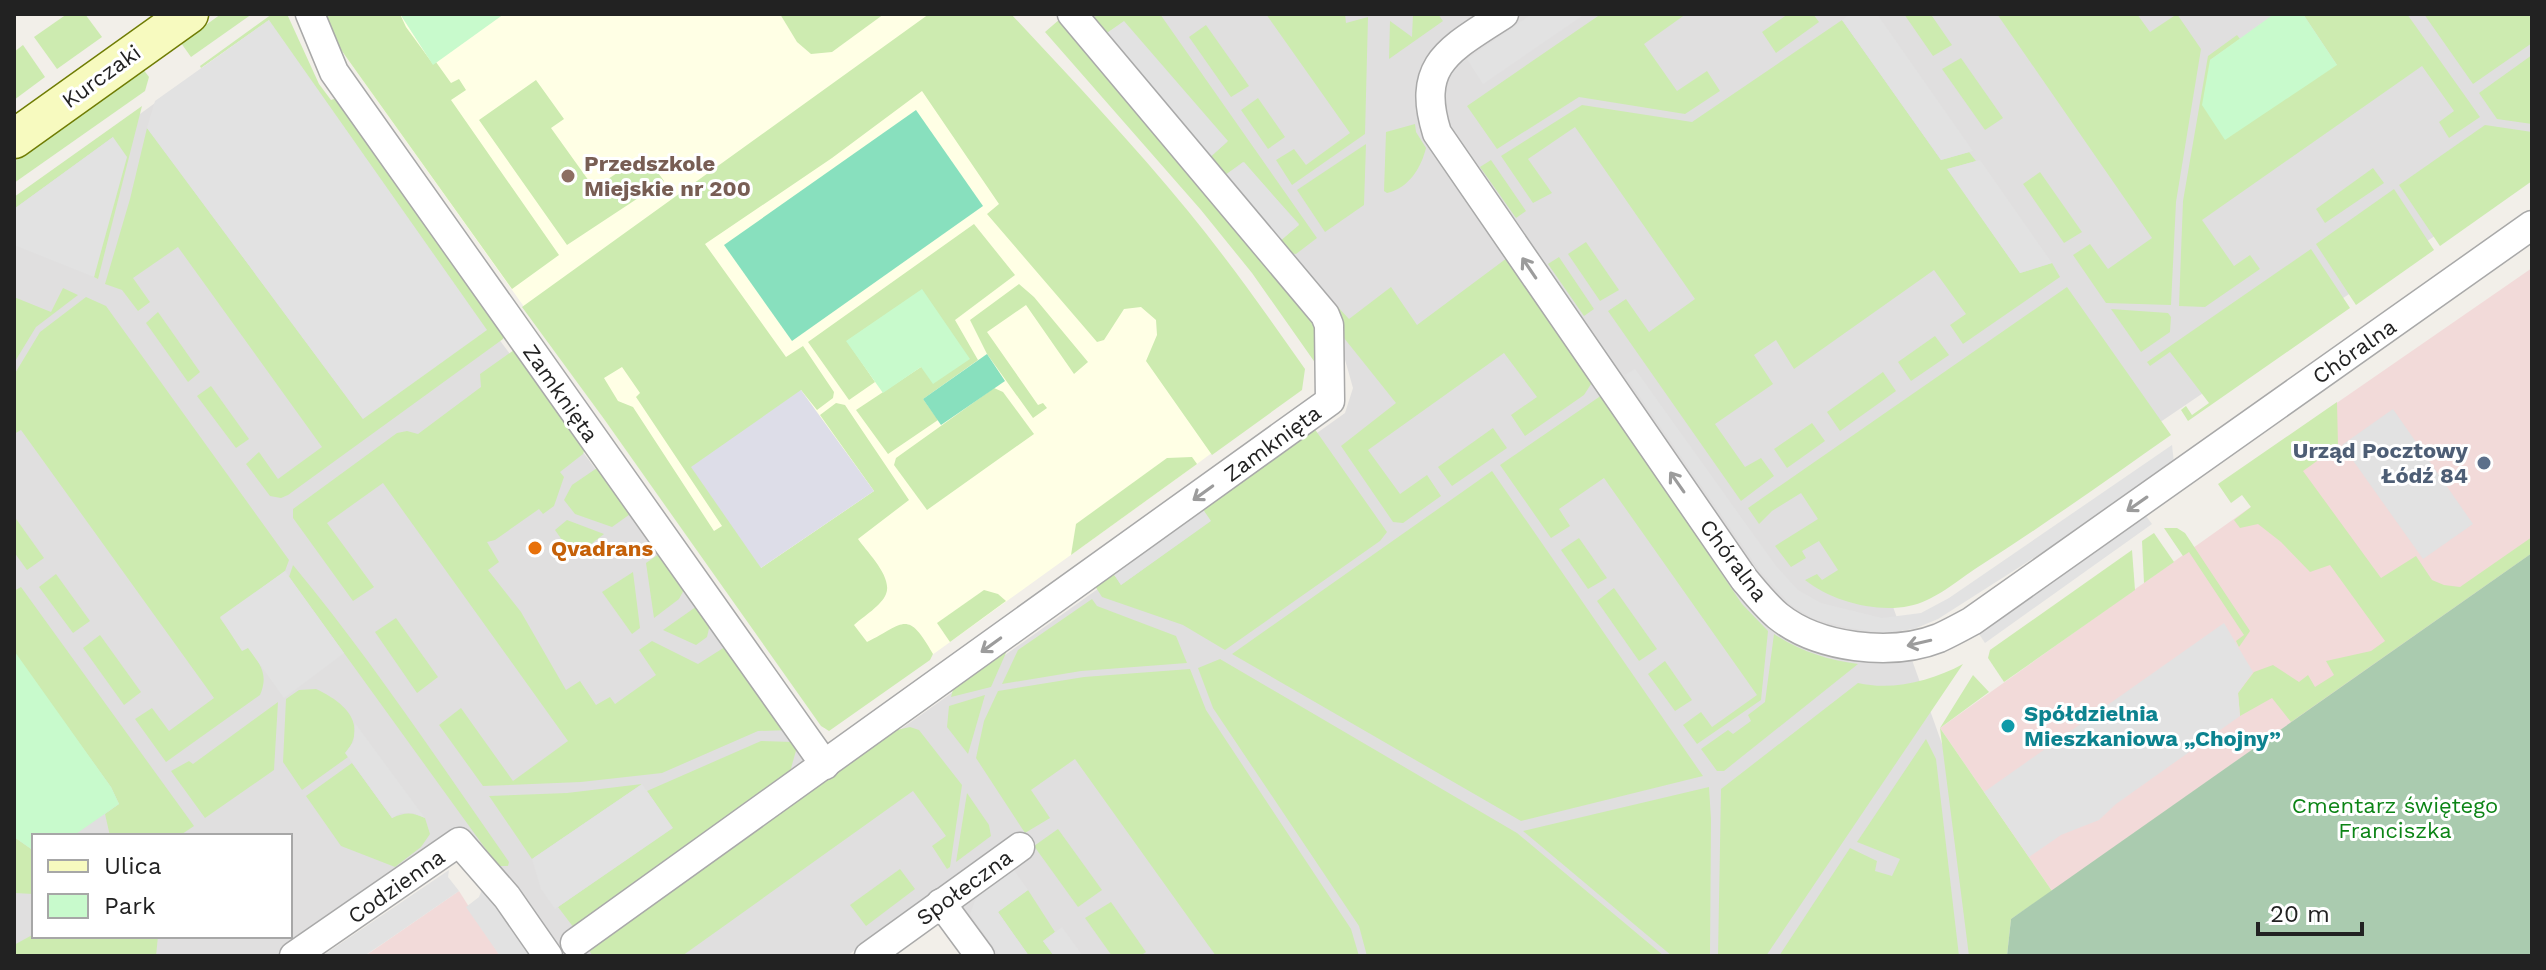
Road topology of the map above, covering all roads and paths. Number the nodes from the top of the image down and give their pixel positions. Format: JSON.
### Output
{"nodes":[{"id":1,"x":189,"y":14,"type":"edge"},
{"id":2,"x":310,"y":14,"type":"edge"},
{"id":3,"x":1072,"y":14,"type":"edge"},
{"id":4,"x":1504,"y":14,"type":"edge"},
{"id":5,"x":14,"y":139,"type":"edge"},
{"id":6,"x":2532,"y":225,"type":"edge"},
{"id":7,"x":825,"y":765,"type":"junction"},
{"id":8,"x":1020,"y":847,"type":"dead end"},
{"id":9,"x":941,"y":903,"type":"junction"},
{"id":10,"x":575,"y":943,"type":"dead end"},
{"id":11,"x":294,"y":956,"type":"edge"},
{"id":12,"x":548,"y":956,"type":"edge"},
{"id":13,"x":869,"y":956,"type":"edge"},
{"id":14,"x":980,"y":956,"type":"edge"}],
"edges":[{"from":1,"to":5,"type":"street","name":"Kurczaki"},
{"from":2,"to":7,"type":"street","name":"Zamknięta"},
{"from":3,"to":7,"type":"street","name":"Zamknięta","one_way":true},
{"from":6,"to":4,"type":"street","name":"Chóralna","one_way":true},
{"from":7,"to":10,"type":"street","name":"Zamknięta"},
{"from":8,"to":9,"type":"street","name":"Społeczna"},
{"from":9,"to":13,"type":"street","name":"Społeczna"},
{"from":9,"to":14,"type":"street"},
{"from":11,"to":12,"type":"street","name":"Codzienna"}]}
